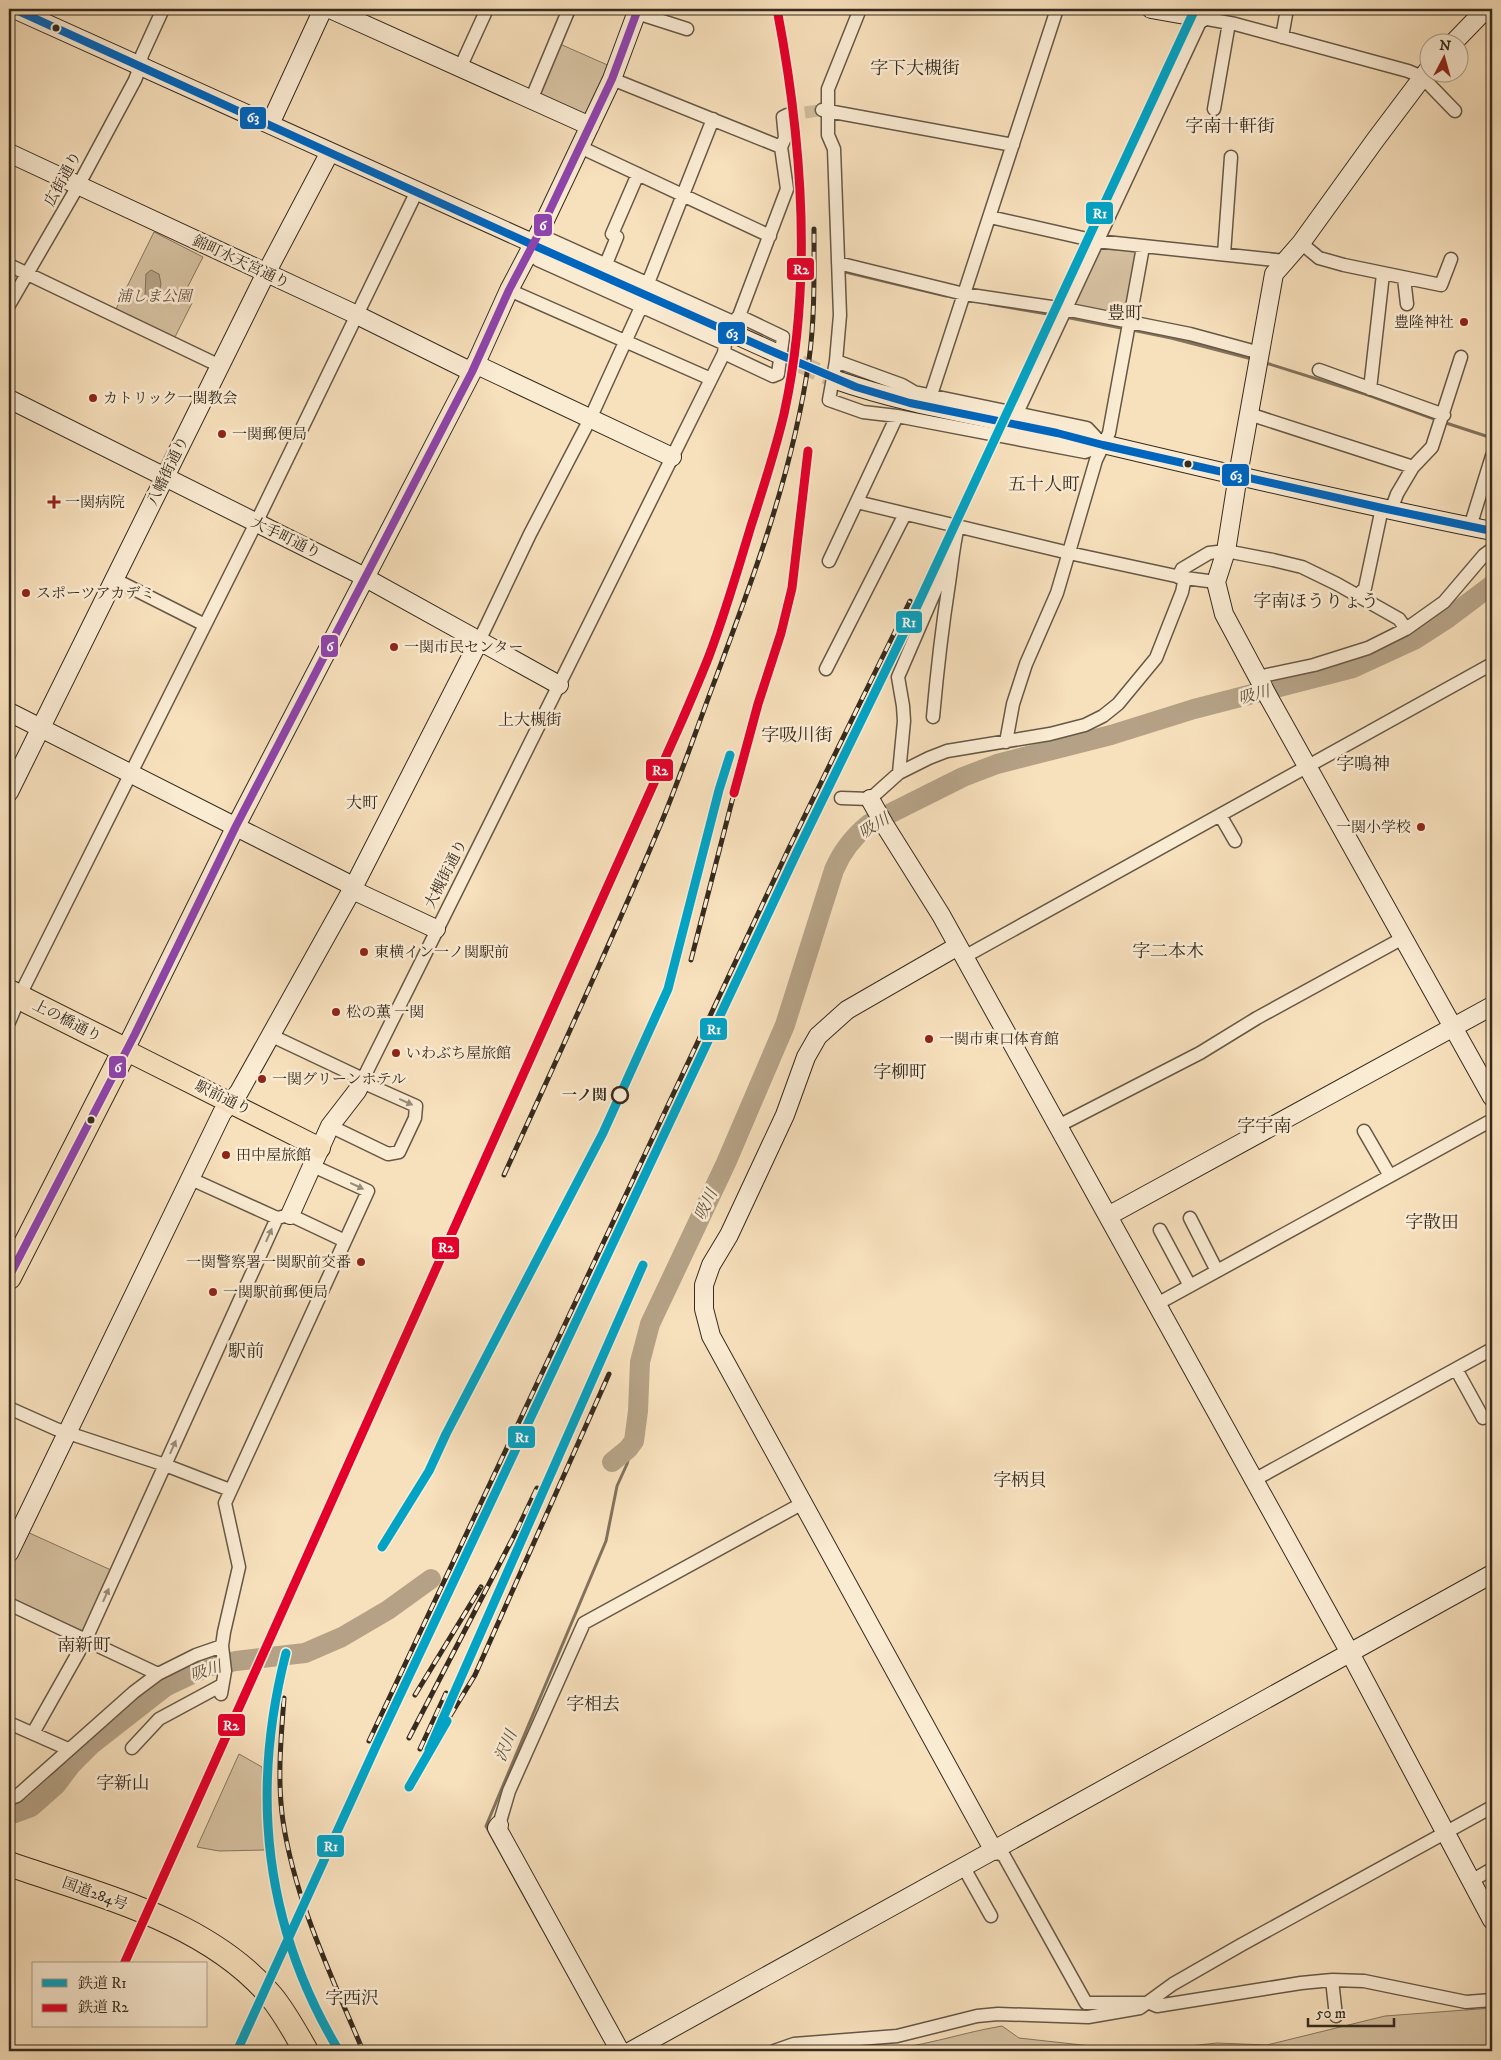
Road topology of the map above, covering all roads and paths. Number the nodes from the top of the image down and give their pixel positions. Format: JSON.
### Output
{"nodes":[{"id":1,"x":14,"y":9,"type":"edge"},
{"id":2,"x":163,"y":9,"type":"edge"},
{"id":3,"x":323,"y":9,"type":"edge"},
{"id":4,"x":330,"y":9,"type":"edge"},
{"id":5,"x":487,"y":9,"type":"edge"},
{"id":6,"x":569,"y":9,"type":"edge"},
{"id":7,"x":860,"y":9,"type":"edge"},
{"id":8,"x":1057,"y":9,"type":"edge"},
{"id":9,"x":1151,"y":9,"type":"edge"},
{"id":10,"x":1287,"y":9,"type":"edge"},
{"id":11,"x":1486,"y":9,"type":"edge"},
{"id":12,"x":637,"y":11,"type":"edge"},
{"id":13,"x":1174,"y":11,"type":"edge"},
{"id":14,"x":1204,"y":13,"type":"edge"},
{"id":15,"x":1229,"y":23,"type":"junction"},
{"id":16,"x":687,"y":29,"type":"dead end"},
{"id":17,"x":1464,"y":32,"type":"edge"},
{"id":18,"x":1282,"y":37,"type":"junction"},
{"id":19,"x":140,"y":67,"type":"junction"},
{"id":20,"x":460,"y":68,"type":"junction"},
{"id":21,"x":1418,"y":72,"type":"edge"},
{"id":22,"x":612,"y":79,"type":"junction"},
{"id":23,"x":1418,"y":82,"type":"edge"},
{"id":24,"x":1432,"y":82,"type":"edge"},
{"id":25,"x":531,"y":100,"type":"junction"},
{"id":26,"x":1214,"y":109,"type":"dead end"},
{"id":27,"x":826,"y":110,"type":"junction"},
{"id":28,"x":1455,"y":111,"type":"dead end"},
{"id":29,"x":787,"y":115,"type":"dead end"},
{"id":30,"x":714,"y":119,"type":"junction"},
{"id":31,"x":270,"y":124,"type":"junction"},
{"id":32,"x":590,"y":126,"type":"junction"},
{"id":33,"x":1013,"y":145,"type":"junction"},
{"id":34,"x":580,"y":147,"type":"junction"},
{"id":35,"x":781,"y":147,"type":"junction"},
{"id":36,"x":330,"y":152,"type":"junction"},
{"id":37,"x":9,"y":153,"type":"edge"},
{"id":38,"x":1231,"y":157,"type":"dead end"},
{"id":39,"x":638,"y":174,"type":"junction"},
{"id":40,"x":78,"y":186,"type":"junction"},
{"id":41,"x":417,"y":191,"type":"junction"},
{"id":42,"x":684,"y":195,"type":"junction"},
{"id":43,"x":990,"y":217,"type":"junction"},
{"id":44,"x":770,"y":236,"type":"junction"},
{"id":45,"x":1096,"y":240,"type":"junction"},
{"id":46,"x":1301,"y":243,"type":"junction"},
{"id":47,"x":533,"y":245,"type":"junction"},
{"id":48,"x":1143,"y":247,"type":"junction"},
{"id":49,"x":1224,"y":254,"type":"junction"},
{"id":50,"x":1451,"y":259,"type":"dead end"},
{"id":51,"x":1286,"y":261,"type":"junction"},
{"id":52,"x":838,"y":263,"type":"junction"},
{"id":53,"x":606,"y":264,"type":"junction"},
{"id":54,"x":9,"y":265,"type":"edge"},
{"id":55,"x":28,"y":273,"type":"junction"},
{"id":56,"x":266,"y":274,"type":"junction"},
{"id":57,"x":1383,"y":274,"type":"junction"},
{"id":58,"x":1404,"y":278,"type":"junction"},
{"id":59,"x":648,"y":283,"type":"junction"},
{"id":60,"x":509,"y":290,"type":"junction"},
{"id":61,"x":964,"y":294,"type":"junction"},
{"id":62,"x":1407,"y":304,"type":"dead end"},
{"id":63,"x":9,"y":305,"type":"edge"},
{"id":64,"x":641,"y":307,"type":"junction"},
{"id":65,"x":1065,"y":309,"type":"junction"},
{"id":66,"x":357,"y":315,"type":"junction"},
{"id":67,"x":739,"y":316,"type":"junction"},
{"id":68,"x":1130,"y":322,"type":"junction"},
{"id":69,"x":626,"y":340,"type":"junction"},
{"id":70,"x":724,"y":353,"type":"junction"},
{"id":71,"x":1260,"y":353,"type":"junction"},
{"id":72,"x":776,"y":354,"type":"tunnel mouth"},
{"id":73,"x":1462,"y":358,"type":"dead end"},
{"id":74,"x":836,"y":361,"type":"junction"},
{"id":75,"x":220,"y":366,"type":"junction"},
{"id":76,"x":473,"y":368,"type":"junction"},
{"id":77,"x":1319,"y":370,"type":"dead end"},
{"id":78,"x":711,"y":379,"type":"junction"},
{"id":79,"x":836,"y":380,"type":"tunnel mouth"},
{"id":80,"x":1370,"y":389,"type":"junction"},
{"id":81,"x":931,"y":395,"type":"junction"},
{"id":82,"x":9,"y":399,"type":"edge"},
{"id":83,"x":1017,"y":413,"type":"junction"},
{"id":84,"x":1249,"y":414,"type":"junction"},
{"id":85,"x":1444,"y":415,"type":"junction"},
{"id":86,"x":897,"y":416,"type":"junction"},
{"id":87,"x":590,"y":419,"type":"junction"},
{"id":88,"x":1103,"y":445,"type":"junction"},
{"id":89,"x":1492,"y":456,"type":"edge"},
{"id":90,"x":672,"y":457,"type":"junction"},
{"id":91,"x":1413,"y":467,"type":"junction"},
{"id":92,"x":1238,"y":475,"type":"junction"},
{"id":93,"x":166,"y":478,"type":"junction"},
{"id":94,"x":857,"y":502,"type":"junction"},
{"id":95,"x":1386,"y":509,"type":"junction"},
{"id":96,"x":905,"y":514,"type":"junction"},
{"id":97,"x":256,"y":523,"type":"junction"},
{"id":98,"x":958,"y":526,"type":"junction"},
{"id":99,"x":1470,"y":527,"type":"junction"},
{"id":100,"x":1492,"y":531,"type":"edge"},
{"id":101,"x":1492,"y":549,"type":"edge"},
{"id":102,"x":1226,"y":551,"type":"junction"},
{"id":103,"x":951,"y":554,"type":"junction"},
{"id":104,"x":1069,"y":554,"type":"junction"},
{"id":105,"x":829,"y":561,"type":"dead end"},
{"id":106,"x":364,"y":577,"type":"junction"},
{"id":107,"x":1181,"y":578,"type":"junction"},
{"id":108,"x":114,"y":579,"type":"junction"},
{"id":109,"x":1216,"y":582,"type":"junction"},
{"id":110,"x":1358,"y":595,"type":"junction"},
{"id":111,"x":205,"y":625,"type":"junction"},
{"id":112,"x":1406,"y":629,"type":"junction"},
{"id":113,"x":479,"y":640,"type":"junction"},
{"id":114,"x":1492,"y":664,"type":"edge"},
{"id":115,"x":826,"y":669,"type":"dead end"},
{"id":116,"x":1262,"y":684,"type":"junction"},
{"id":117,"x":559,"y":685,"type":"junction"},
{"id":118,"x":9,"y":712,"type":"edge"},
{"id":119,"x":933,"y":717,"type":"dead end"},
{"id":120,"x":41,"y":728,"type":"junction"},
{"id":121,"x":1006,"y":742,"type":"junction"},
{"id":122,"x":1308,"y":767,"type":"junction"},
{"id":123,"x":899,"y":773,"type":"junction"},
{"id":124,"x":132,"y":774,"type":"junction"},
{"id":125,"x":9,"y":792,"type":"edge"},
{"id":126,"x":841,"y":798,"type":"dead end"},
{"id":127,"x":872,"y":803,"type":"junction"},
{"id":128,"x":1220,"y":815,"type":"junction"},
{"id":129,"x":236,"y":826,"type":"junction"},
{"id":130,"x":1234,"y":841,"type":"dead end"},
{"id":131,"x":353,"y":888,"type":"junction"},
{"id":132,"x":436,"y":929,"type":"junction"},
{"id":133,"x":1403,"y":938,"type":"junction"},
{"id":134,"x":961,"y":952,"type":"junction"},
{"id":135,"x":14,"y":995,"type":"edge"},
{"id":136,"x":1492,"y":1006,"type":"edge"},
{"id":137,"x":9,"y":1022,"type":"edge"},
{"id":138,"x":1454,"y":1027,"type":"junction"},
{"id":139,"x":270,"y":1035,"type":"junction"},
{"id":140,"x":125,"y":1050,"type":"junction"},
{"id":141,"x":362,"y":1080,"type":"junction"},
{"id":142,"x":1492,"y":1097,"type":"edge"},
{"id":143,"x":231,"y":1102,"type":"junction"},
{"id":144,"x":1492,"y":1120,"type":"edge"},
{"id":145,"x":330,"y":1126,"type":"junction"},
{"id":146,"x":1058,"y":1126,"type":"junction"},
{"id":147,"x":1364,"y":1131,"type":"dead end"},
{"id":148,"x":317,"y":1157,"type":"junction"},
{"id":149,"x":1390,"y":1176,"type":"junction"},
{"id":150,"x":191,"y":1179,"type":"junction"},
{"id":151,"x":284,"y":1216,"type":"junction"},
{"id":152,"x":1108,"y":1216,"type":"junction"},
{"id":153,"x":1190,"y":1218,"type":"dead end"},
{"id":154,"x":1160,"y":1230,"type":"dead end"},
{"id":155,"x":344,"y":1241,"type":"junction"},
{"id":156,"x":1217,"y":1271,"type":"junction"},
{"id":157,"x":9,"y":1278,"type":"edge"},
{"id":158,"x":1190,"y":1286,"type":"junction"},
{"id":159,"x":1157,"y":1304,"type":"junction"},
{"id":160,"x":1492,"y":1349,"type":"edge"},
{"id":161,"x":1456,"y":1369,"type":"junction"},
{"id":162,"x":9,"y":1408,"type":"edge"},
{"id":163,"x":1483,"y":1418,"type":"dead end"},
{"id":164,"x":68,"y":1433,"type":"junction"},
{"id":165,"x":165,"y":1465,"type":"junction"},
{"id":166,"x":1254,"y":1480,"type":"junction"},
{"id":167,"x":230,"y":1490,"type":"junction"},
{"id":168,"x":803,"y":1503,"type":"junction"},
{"id":169,"x":9,"y":1553,"type":"edge"},
{"id":170,"x":1492,"y":1574,"type":"edge"},
{"id":171,"x":9,"y":1604,"type":"edge"},
{"id":172,"x":86,"y":1639,"type":"junction"},
{"id":173,"x":222,"y":1649,"type":"junction"},
{"id":174,"x":1350,"y":1653,"type":"junction"},
{"id":175,"x":158,"y":1674,"type":"junction"},
{"id":176,"x":10,"y":1726,"type":"edge"},
{"id":177,"x":33,"y":1733,"type":"junction"},
{"id":178,"x":132,"y":1748,"type":"dead end"},
{"id":179,"x":68,"y":1749,"type":"junction"},
{"id":180,"x":9,"y":1799,"type":"edge"},
{"id":181,"x":1492,"y":1807,"type":"edge"},
{"id":182,"x":498,"y":1825,"type":"joint"},
{"id":183,"x":1446,"y":1832,"type":"junction"},
{"id":184,"x":994,"y":1851,"type":"junction"},
{"id":185,"x":9,"y":1864,"type":"edge"},
{"id":186,"x":964,"y":1868,"type":"junction"},
{"id":187,"x":1492,"y":1869,"type":"edge"},
{"id":188,"x":9,"y":1877,"type":"edge"},
{"id":189,"x":1471,"y":1881,"type":"junction"},
{"id":190,"x":130,"y":1913,"type":"junction"},
{"id":191,"x":991,"y":1916,"type":"dead end"},
{"id":192,"x":1491,"y":1916,"type":"edge"},
{"id":193,"x":162,"y":1925,"type":"junction"},
{"id":194,"x":1332,"y":1980,"type":"junction"},
{"id":195,"x":1492,"y":2000,"type":"edge"},
{"id":196,"x":1150,"y":2003,"type":"junction"},
{"id":197,"x":1336,"y":2016,"type":"dead end"},
{"id":198,"x":292,"y":2051,"type":"edge"},
{"id":199,"x":306,"y":2051,"type":"edge"},
{"id":200,"x":620,"y":2051,"type":"edge"},
{"id":201,"x":631,"y":2051,"type":"edge"},
{"id":202,"x":774,"y":2051,"type":"edge"}],
"edges":[{"from":1,"to":19,"type":"street"},
{"from":2,"to":19,"type":"street","name":"広街通り"},
{"from":3,"to":31,"type":"street"},
{"from":4,"to":20,"type":"street"},
{"from":5,"to":20,"type":"street"},
{"from":6,"to":25,"type":"street"},
{"from":7,"to":27,"type":"street"},
{"from":8,"to":33,"type":"street"},
{"from":9,"to":13,"type":"street"},
{"from":10,"to":18,"type":"street"},
{"from":11,"to":17,"type":"street"},
{"from":12,"to":16,"type":"street"},
{"from":12,"to":22,"type":"street"},
{"from":13,"to":14,"type":"street"},
{"from":14,"to":15,"type":"street"},
{"from":14,"to":45,"type":"street"},
{"from":15,"to":18,"type":"street"},
{"from":15,"to":26,"type":"street"},
{"from":18,"to":21,"type":"street"},
{"from":19,"to":31,"type":"street"},
{"from":19,"to":40,"type":"street","name":"広街通り"},
{"from":20,"to":25,"type":"street"},
{"from":22,"to":30,"type":"street"},
{"from":22,"to":32,"type":"street"},
{"from":23,"to":46,"type":"street"},
{"from":24,"to":28,"type":"street"},
{"from":25,"to":32,"type":"street"},
{"from":27,"to":33,"type":"street"},
{"from":27,"to":52,"type":"street"},
{"from":29,"to":35,"type":"street"},
{"from":30,"to":35,"type":"street"},
{"from":30,"to":42,"type":"street"},
{"from":31,"to":36,"type":"street"},
{"from":32,"to":34,"type":"street"},
{"from":33,"to":43,"type":"street"},
{"from":34,"to":39,"type":"street"},
{"from":34,"to":47,"type":"street"},
{"from":35,"to":44,"type":"street"},
{"from":36,"to":41,"type":"street"},
{"from":36,"to":56,"type":"street","name":"八幡街通り"},
{"from":37,"to":40,"type":"street","name":"錦町水天宮通り"},
{"from":38,"to":49,"type":"street"},
{"from":39,"to":42,"type":"street"},
{"from":39,"to":53,"type":"street"},
{"from":40,"to":55,"type":"street","name":"広街通り"},
{"from":40,"to":56,"type":"street","name":"錦町水天宮通り"},
{"from":41,"to":47,"type":"street"},
{"from":41,"to":66,"type":"street"},
{"from":42,"to":44,"type":"street"},
{"from":42,"to":59,"type":"street"},
{"from":43,"to":45,"type":"street"},
{"from":43,"to":61,"type":"street"},
{"from":44,"to":67,"type":"street"},
{"from":45,"to":48,"type":"street"},
{"from":45,"to":65,"type":"street"},
{"from":46,"to":51,"type":"street"},
{"from":46,"to":57,"type":"street"},
{"from":47,"to":53,"type":"street"},
{"from":47,"to":60,"type":"street"},
{"from":47,"to":64,"type":"street"},
{"from":47,"to":72,"type":"street"},
{"from":48,"to":49,"type":"street"},
{"from":48,"to":68,"type":"street"},
{"from":49,"to":51,"type":"street"},
{"from":50,"to":58,"type":"street"},
{"from":51,"to":71,"type":"street"},
{"from":52,"to":61,"type":"street"},
{"from":52,"to":74,"type":"street"},
{"from":53,"to":59,"type":"street"},
{"from":54,"to":55,"type":"street"},
{"from":55,"to":63,"type":"street","name":"広街通り"},
{"from":55,"to":75,"type":"street"},
{"from":56,"to":66,"type":"street","name":"錦町水天宮通り"},
{"from":56,"to":75,"type":"street","name":"八幡街通り"},
{"from":57,"to":58,"type":"street"},
{"from":57,"to":80,"type":"street"},
{"from":58,"to":62,"type":"street"},
{"from":59,"to":67,"type":"street"},
{"from":60,"to":69,"type":"street"},
{"from":60,"to":76,"type":"street"},
{"from":61,"to":65,"type":"street"},
{"from":61,"to":81,"type":"street"},
{"from":64,"to":69,"type":"street"},
{"from":64,"to":70,"type":"street"},
{"from":65,"to":68,"type":"street"},
{"from":65,"to":83,"type":"street"},
{"from":66,"to":76,"type":"street","name":"錦町水天宮通り"},
{"from":66,"to":97,"type":"street"},
{"from":67,"to":70,"type":"street"},
{"from":68,"to":71,"type":"street"},
{"from":68,"to":88,"type":"street"},
{"from":69,"to":78,"type":"street"},
{"from":69,"to":87,"type":"street"},
{"from":70,"to":78,"type":"street","name":"大槻街通り"},
{"from":71,"to":84,"type":"street"},
{"from":73,"to":85,"type":"street"},
{"from":74,"to":81,"type":"street"},
{"from":74,"to":86,"type":"street"},
{"from":75,"to":93,"type":"street","name":"八幡街通り"},
{"from":76,"to":87,"type":"street","name":"錦町水天宮通り"},
{"from":76,"to":106,"type":"street"},
{"from":77,"to":80,"type":"street"},
{"from":78,"to":90,"type":"street","name":"大槻街通り"},
{"from":79,"to":88,"type":"street"},
{"from":80,"to":85,"type":"street"},
{"from":81,"to":83,"type":"street"},
{"from":82,"to":93,"type":"street","name":"大手町通り"},
{"from":83,"to":88,"type":"street"},
{"from":84,"to":91,"type":"street"},
{"from":84,"to":92,"type":"street"},
{"from":85,"to":91,"type":"street"},
{"from":86,"to":88,"type":"street"},
{"from":86,"to":94,"type":"street"},
{"from":87,"to":90,"type":"street","name":"錦町水天宮通り"},
{"from":87,"to":113,"type":"street"},
{"from":88,"to":92,"type":"street"},
{"from":88,"to":104,"type":"street"},
{"from":89,"to":99,"type":"street"},
{"from":90,"to":117,"type":"street","name":"大槻街通り"},
{"from":91,"to":95,"type":"street"},
{"from":92,"to":95,"type":"street"},
{"from":92,"to":102,"type":"street"},
{"from":93,"to":97,"type":"street","name":"大手町通り"},
{"from":93,"to":108,"type":"street","name":"八幡街通り"},
{"from":94,"to":96,"type":"street"},
{"from":94,"to":105,"type":"street"},
{"from":95,"to":99,"type":"street"},
{"from":95,"to":110,"type":"street"},
{"from":96,"to":98,"type":"street"},
{"from":96,"to":115,"type":"street"},
{"from":97,"to":106,"type":"street","name":"大手町通り"},
{"from":97,"to":111,"type":"street"},
{"from":98,"to":103,"type":"street"},
{"from":98,"to":104,"type":"street"},
{"from":99,"to":100,"type":"street"},
{"from":101,"to":112,"type":"street"},
{"from":102,"to":107,"type":"street"},
{"from":102,"to":109,"type":"street"},
{"from":102,"to":110,"type":"street"},
{"from":103,"to":119,"type":"street"},
{"from":103,"to":123,"type":"street"},
{"from":104,"to":107,"type":"street"},
{"from":104,"to":121,"type":"street"},
{"from":106,"to":113,"type":"street","name":"大手町通り"},
{"from":106,"to":129,"type":"street"},
{"from":107,"to":109,"type":"street"},
{"from":107,"to":121,"type":"street"},
{"from":108,"to":111,"type":"street"},
{"from":108,"to":120,"type":"street","name":"八幡街通り"},
{"from":109,"to":116,"type":"street"},
{"from":110,"to":112,"type":"street"},
{"from":111,"to":124,"type":"street"},
{"from":112,"to":116,"type":"street"},
{"from":113,"to":117,"type":"street","name":"大手町通り"},
{"from":113,"to":131,"type":"street"},
{"from":114,"to":122,"type":"street"},
{"from":116,"to":122,"type":"street"},
{"from":117,"to":132,"type":"street","name":"大槻街通り"},
{"from":118,"to":120,"type":"street"},
{"from":120,"to":124,"type":"street"},
{"from":120,"to":125,"type":"street","name":"八幡街通り"},
{"from":121,"to":123,"type":"street"},
{"from":122,"to":128,"type":"street"},
{"from":122,"to":133,"type":"street"},
{"from":123,"to":127,"type":"street"},
{"from":124,"to":129,"type":"street"},
{"from":124,"to":135,"type":"street"},
{"from":126,"to":127,"type":"street"},
{"from":127,"to":134,"type":"street"},
{"from":128,"to":130,"type":"street"},
{"from":128,"to":134,"type":"street"},
{"from":129,"to":131,"type":"street"},
{"from":129,"to":140,"type":"street"},
{"from":131,"to":132,"type":"street"},
{"from":131,"to":139,"type":"street"},
{"from":132,"to":141,"type":"street","name":"大槻街通り"},
{"from":133,"to":138,"type":"street"},
{"from":133,"to":146,"type":"street"},
{"from":134,"to":146,"type":"street"},
{"from":134,"to":168,"type":"street"},
{"from":135,"to":137,"type":"street"},
{"from":135,"to":140,"type":"highway","name":"上の橋通り"},
{"from":136,"to":138,"type":"street"},
{"from":138,"to":142,"type":"street"},
{"from":138,"to":152,"type":"street"},
{"from":139,"to":141,"type":"street"},
{"from":139,"to":143,"type":"street"},
{"from":140,"to":143,"type":"main road","name":"駅前通り"},
{"from":140,"to":157,"type":"highway"},
{"from":141,"to":145,"type":"street"},
{"from":141,"to":145,"type":"street","one_way":true},
{"from":143,"to":148,"type":"main road","name":"駅前通り"},
{"from":143,"to":150,"type":"street"},
{"from":144,"to":149,"type":"street"},
{"from":145,"to":148,"type":"street"},
{"from":146,"to":152,"type":"street"},
{"from":147,"to":149,"type":"street"},
{"from":148,"to":151,"type":"street"},
{"from":148,"to":155,"type":"street","one_way":true},
{"from":149,"to":156,"type":"street"},
{"from":150,"to":151,"type":"street"},
{"from":150,"to":164,"type":"street"},
{"from":151,"to":155,"type":"street"},
{"from":165,"to":151,"type":"street","one_way":true},
{"from":152,"to":159,"type":"street"},
{"from":153,"to":156,"type":"street"},
{"from":154,"to":158,"type":"street"},
{"from":155,"to":167,"type":"street"},
{"from":156,"to":158,"type":"street"},
{"from":158,"to":159,"type":"street"},
{"from":159,"to":166,"type":"street"},
{"from":160,"to":161,"type":"street"},
{"from":161,"to":163,"type":"street"},
{"from":161,"to":166,"type":"street"},
{"from":162,"to":164,"type":"street"},
{"from":164,"to":165,"type":"street"},
{"from":164,"to":169,"type":"street"},
{"from":165,"to":167,"type":"street"},
{"from":172,"to":165,"type":"street","one_way":true},
{"from":166,"to":174,"type":"street"},
{"from":167,"to":173,"type":"street"},
{"from":168,"to":182,"type":"street"},
{"from":168,"to":184,"type":"street"},
{"from":170,"to":174,"type":"street"},
{"from":171,"to":172,"type":"street"},
{"from":172,"to":175,"type":"street"},
{"from":172,"to":177,"type":"street"},
{"from":173,"to":175,"type":"street"},
{"from":173,"to":178,"type":"street"},
{"from":174,"to":183,"type":"street"},
{"from":174,"to":184,"type":"street"},
{"from":175,"to":179,"type":"street"},
{"from":176,"to":177,"type":"street"},
{"from":177,"to":179,"type":"street"},
{"from":179,"to":180,"type":"street"},
{"from":181,"to":183,"type":"street"},
{"from":182,"to":200,"type":"street"},
{"from":183,"to":189,"type":"street"},
{"from":183,"to":196,"type":"street"},
{"from":184,"to":186,"type":"street"},
{"from":184,"to":196,"type":"street"},
{"from":185,"to":190,"type":"highway","name":"国道284号"},
{"from":186,"to":191,"type":"street"},
{"from":186,"to":201,"type":"street"},
{"from":187,"to":189,"type":"street"},
{"from":188,"to":190,"type":"highway","name":"国道284号"},
{"from":189,"to":192,"type":"street"},
{"from":190,"to":193,"type":"highway","name":"国道284号"},
{"from":193,"to":198,"type":"highway","name":"国道284号"},
{"from":193,"to":199,"type":"highway","name":"国道284号"},
{"from":194,"to":195,"type":"street"},
{"from":194,"to":196,"type":"street"},
{"from":194,"to":197,"type":"street"},
{"from":196,"to":202,"type":"street"}]}
